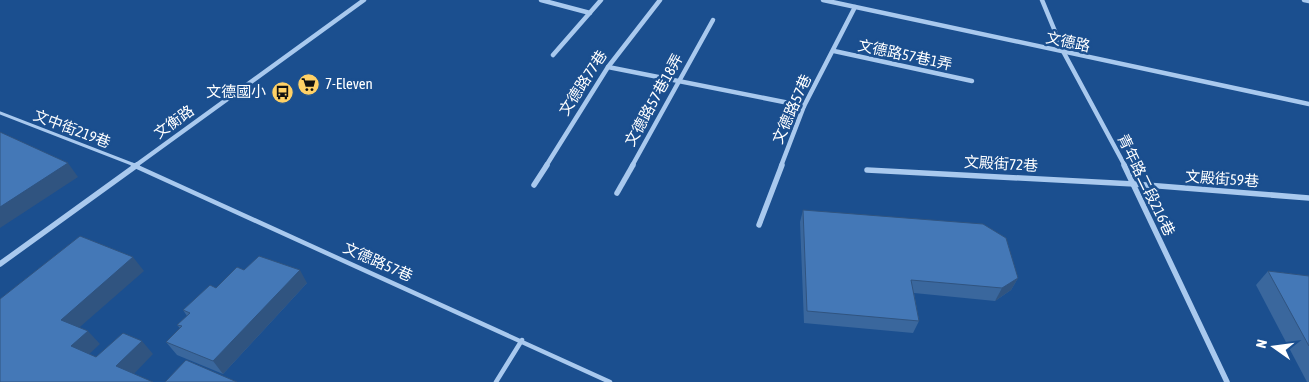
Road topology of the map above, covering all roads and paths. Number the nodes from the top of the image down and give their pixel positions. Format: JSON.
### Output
{"nodes":[{"id":1,"x":364,"y":0,"type":"edge"},
{"id":2,"x":540,"y":0,"type":"edge"},
{"id":3,"x":601,"y":0,"type":"edge"},
{"id":4,"x":660,"y":0,"type":"edge"},
{"id":5,"x":823,"y":0,"type":"edge"},
{"id":6,"x":1042,"y":0,"type":"edge"},
{"id":7,"x":1304,"y":0,"type":"edge"},
{"id":8,"x":1309,"y":1,"type":"edge"},
{"id":9,"x":855,"y":7,"type":"junction"},
{"id":10,"x":590,"y":13,"type":"junction"},
{"id":11,"x":713,"y":20,"type":"dead end"},
{"id":12,"x":834,"y":51,"type":"junction"},
{"id":13,"x":1064,"y":53,"type":"junction"},
{"id":14,"x":553,"y":55,"type":"dead end"},
{"id":15,"x":608,"y":67,"type":"junction"},
{"id":16,"x":679,"y":81,"type":"junction"},
{"id":17,"x":972,"y":81,"type":"dead end"},
{"id":18,"x":1309,"y":104,"type":"edge"},
{"id":19,"x":804,"y":106,"type":"junction"},
{"id":20,"x":0,"y":112,"type":"edge"},
{"id":21,"x":136,"y":166,"type":"junction"},
{"id":22,"x":867,"y":170,"type":"dead end"},
{"id":23,"x":534,"y":184,"type":"dead end"},
{"id":24,"x":1134,"y":184,"type":"junction"},
{"id":25,"x":616,"y":193,"type":"dead end"},
{"id":26,"x":1309,"y":198,"type":"edge"},
{"id":27,"x":760,"y":225,"type":"dead end"},
{"id":28,"x":0,"y":264,"type":"edge"},
{"id":29,"x":522,"y":340,"type":"junction"},
{"id":30,"x":496,"y":382,"type":"edge"},
{"id":31,"x":610,"y":382,"type":"edge"},
{"id":32,"x":1227,"y":382,"type":"edge"}],
"edges":[{"from":1,"to":21,"type":"street","name":"文衡路"},
{"from":2,"to":10,"type":"street"},
{"from":3,"to":10,"type":"street"},
{"from":4,"to":15,"type":"street","name":"文德路77巷"},
{"from":5,"to":9,"type":"street","name":"文德路"},
{"from":6,"to":13,"type":"street","name":"青年路二段216巷"},
{"from":7,"to":8,"type":"street"},
{"from":9,"to":12,"type":"street","name":"文德路57巷"},
{"from":9,"to":13,"type":"street","name":"文德路"},
{"from":10,"to":14,"type":"street"},
{"from":11,"to":16,"type":"street","name":"文德路57巷18弄"},
{"from":12,"to":17,"type":"street","name":"文德路57巷1弄"},
{"from":12,"to":19,"type":"street","name":"文德路57巷"},
{"from":13,"to":18,"type":"street","name":"文德路"},
{"from":13,"to":24,"type":"street","name":"青年路二段216巷"},
{"from":15,"to":16,"type":"street"},
{"from":15,"to":23,"type":"street","name":"文德路77巷"},
{"from":16,"to":19,"type":"street"},
{"from":16,"to":25,"type":"street","name":"文德路57巷18弄"},
{"from":19,"to":27,"type":"street","name":"文德路57巷"},
{"from":20,"to":21,"type":"lane","name":"文中街219巷"},
{"from":21,"to":28,"type":"street","name":"文衡路"},
{"from":21,"to":29,"type":"lane","name":"文德路57巷"},
{"from":22,"to":24,"type":"street","name":"文殿街72巷"},
{"from":24,"to":26,"type":"street","name":"文殿街59巷"},
{"from":24,"to":32,"type":"street","name":"青年路二段216巷"},
{"from":29,"to":30,"type":"lane"},
{"from":29,"to":31,"type":"lane","name":"文德路57巷"}]}
